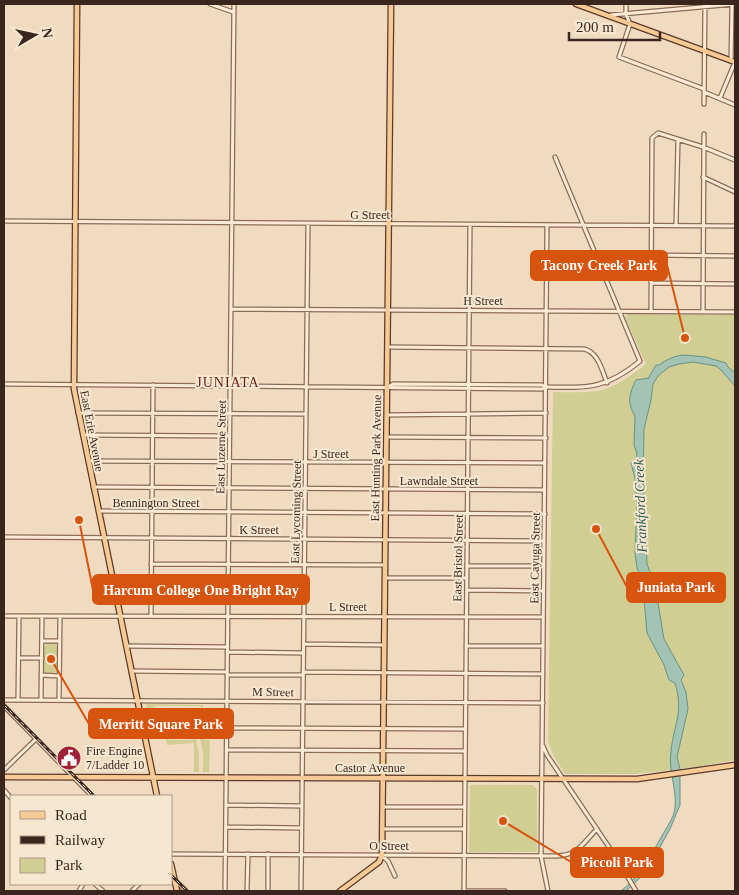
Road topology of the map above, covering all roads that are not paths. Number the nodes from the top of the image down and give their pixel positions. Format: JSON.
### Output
{"nodes":[{"id":1,"x":77,"y":4,"type":"edge"},
{"id":2,"x":210,"y":4,"type":"edge"},
{"id":3,"x":234,"y":4,"type":"edge"},
{"id":4,"x":391,"y":4,"type":"edge"},
{"id":5,"x":576,"y":4,"type":"edge"},
{"id":6,"x":626,"y":4,"type":"edge"},
{"id":7,"x":734,"y":5,"type":"edge"},
{"id":8,"x":705,"y":6,"type":"edge"},
{"id":9,"x":234,"y":12,"type":"junction"},
{"id":10,"x":626,"y":14,"type":"junction"},
{"id":11,"x":608,"y":16,"type":"junction"},
{"id":12,"x":630,"y":24,"type":"junction"},
{"id":13,"x":704,"y":50,"type":"junction"},
{"id":14,"x":734,"y":62,"type":"edge"},
{"id":15,"x":704,"y":90,"type":"junction"},
{"id":16,"x":720,"y":98,"type":"junction"},
{"id":17,"x":704,"y":104,"type":"dead end"},
{"id":18,"x":735,"y":105,"type":"edge"},
{"id":19,"x":704,"y":134,"type":"dead end"},
{"id":20,"x":678,"y":140,"type":"junction"},
{"id":21,"x":703,"y":147,"type":"junction"},
{"id":22,"x":556,"y":157,"type":"dead end"},
{"id":23,"x":735,"y":160,"type":"edge"},
{"id":24,"x":703,"y":177,"type":"junction"},
{"id":25,"x":735,"y":192,"type":"edge"},
{"id":26,"x":4,"y":222,"type":"edge"},
{"id":27,"x":75,"y":222,"type":"junction"},
{"id":28,"x":232,"y":223,"type":"junction"},
{"id":29,"x":308,"y":224,"type":"junction"},
{"id":30,"x":389,"y":224,"type":"junction"},
{"id":31,"x":470,"y":225,"type":"junction"},
{"id":32,"x":547,"y":225,"type":"junction"},
{"id":33,"x":584,"y":225,"type":"junction"},
{"id":34,"x":652,"y":225,"type":"junction"},
{"id":35,"x":676,"y":225,"type":"junction"},
{"id":36,"x":703,"y":225,"type":"junction"},
{"id":37,"x":735,"y":226,"type":"edge"},
{"id":38,"x":652,"y":255,"type":"junction"},
{"id":39,"x":703,"y":256,"type":"junction"},
{"id":40,"x":735,"y":256,"type":"edge"},
{"id":41,"x":652,"y":283,"type":"junction"},
{"id":42,"x":703,"y":284,"type":"junction"},
{"id":43,"x":735,"y":284,"type":"edge"},
{"id":44,"x":231,"y":309,"type":"junction"},
{"id":45,"x":307,"y":310,"type":"junction"},
{"id":46,"x":388,"y":310,"type":"junction"},
{"id":47,"x":469,"y":310,"type":"junction"},
{"id":48,"x":547,"y":311,"type":"junction"},
{"id":49,"x":619,"y":311,"type":"junction"},
{"id":50,"x":652,"y":311,"type":"junction"},
{"id":51,"x":703,"y":311,"type":"junction"},
{"id":52,"x":735,"y":312,"type":"edge"},
{"id":53,"x":387,"y":347,"type":"junction"},
{"id":54,"x":469,"y":348,"type":"junction"},
{"id":55,"x":547,"y":349,"type":"junction"},
{"id":56,"x":607,"y":383,"type":"junction"},
{"id":57,"x":4,"y":384,"type":"edge"},
{"id":58,"x":74,"y":384,"type":"junction"},
{"id":59,"x":153,"y":385,"type":"junction"},
{"id":60,"x":230,"y":385,"type":"junction"},
{"id":61,"x":306,"y":386,"type":"junction"},
{"id":62,"x":387,"y":387,"type":"junction"},
{"id":63,"x":469,"y":387,"type":"junction"},
{"id":64,"x":546,"y":387,"type":"junction"},
{"id":65,"x":78,"y":413,"type":"junction"},
{"id":66,"x":152,"y":413,"type":"junction"},
{"id":67,"x":230,"y":413,"type":"junction"},
{"id":68,"x":469,"y":413,"type":"junction"},
{"id":69,"x":546,"y":413,"type":"junction"},
{"id":70,"x":306,"y":414,"type":"junction"},
{"id":71,"x":387,"y":415,"type":"junction"},
{"id":72,"x":82,"y":435,"type":"junction"},
{"id":73,"x":152,"y":435,"type":"junction"},
{"id":74,"x":230,"y":436,"type":"junction"},
{"id":75,"x":386,"y":437,"type":"junction"},
{"id":76,"x":468,"y":437,"type":"junction"},
{"id":77,"x":546,"y":438,"type":"junction"},
{"id":78,"x":88,"y":461,"type":"junction"},
{"id":79,"x":152,"y":461,"type":"junction"},
{"id":80,"x":230,"y":462,"type":"junction"},
{"id":81,"x":306,"y":463,"type":"junction"},
{"id":82,"x":386,"y":463,"type":"junction"},
{"id":83,"x":545,"y":463,"type":"junction"},
{"id":84,"x":468,"y":464,"type":"junction"},
{"id":85,"x":93,"y":487,"type":"junction"},
{"id":86,"x":152,"y":488,"type":"junction"},
{"id":87,"x":229,"y":488,"type":"junction"},
{"id":88,"x":305,"y":489,"type":"junction"},
{"id":89,"x":386,"y":489,"type":"junction"},
{"id":90,"x":468,"y":490,"type":"junction"},
{"id":91,"x":544,"y":490,"type":"junction"},
{"id":92,"x":98,"y":512,"type":"junction"},
{"id":93,"x":152,"y":512,"type":"junction"},
{"id":94,"x":228,"y":512,"type":"junction"},
{"id":95,"x":305,"y":513,"type":"junction"},
{"id":96,"x":386,"y":513,"type":"junction"},
{"id":97,"x":468,"y":514,"type":"junction"},
{"id":98,"x":545,"y":514,"type":"junction"},
{"id":99,"x":4,"y":537,"type":"edge"},
{"id":100,"x":104,"y":538,"type":"junction"},
{"id":101,"x":151,"y":538,"type":"junction"},
{"id":102,"x":228,"y":539,"type":"junction"},
{"id":103,"x":304,"y":539,"type":"junction"},
{"id":104,"x":385,"y":539,"type":"junction"},
{"id":105,"x":467,"y":540,"type":"junction"},
{"id":106,"x":544,"y":541,"type":"junction"},
{"id":107,"x":151,"y":564,"type":"junction"},
{"id":108,"x":228,"y":565,"type":"junction"},
{"id":109,"x":304,"y":565,"type":"junction"},
{"id":110,"x":385,"y":565,"type":"junction"},
{"id":111,"x":467,"y":566,"type":"junction"},
{"id":112,"x":544,"y":566,"type":"junction"},
{"id":113,"x":385,"y":578,"type":"junction"},
{"id":114,"x":467,"y":578,"type":"junction"},
{"id":115,"x":151,"y":588,"type":"junction"},
{"id":116,"x":228,"y":589,"type":"junction"},
{"id":117,"x":304,"y":589,"type":"junction"},
{"id":118,"x":467,"y":590,"type":"junction"},
{"id":119,"x":544,"y":591,"type":"junction"},
{"id":120,"x":304,"y":615,"type":"junction"},
{"id":121,"x":384,"y":615,"type":"junction"},
{"id":122,"x":4,"y":616,"type":"edge"},
{"id":123,"x":19,"y":616,"type":"junction"},
{"id":124,"x":42,"y":616,"type":"junction"},
{"id":125,"x":60,"y":616,"type":"junction"},
{"id":126,"x":120,"y":616,"type":"junction"},
{"id":127,"x":151,"y":616,"type":"junction"},
{"id":128,"x":228,"y":616,"type":"junction"},
{"id":129,"x":466,"y":616,"type":"junction"},
{"id":130,"x":543,"y":617,"type":"junction"},
{"id":131,"x":42,"y":641,"type":"junction"},
{"id":132,"x":60,"y":641,"type":"junction"},
{"id":133,"x":304,"y":644,"type":"junction"},
{"id":134,"x":384,"y":645,"type":"junction"},
{"id":135,"x":126,"y":646,"type":"junction"},
{"id":136,"x":466,"y":646,"type":"junction"},
{"id":137,"x":544,"y":646,"type":"junction"},
{"id":138,"x":228,"y":647,"type":"junction"},
{"id":139,"x":227,"y":652,"type":"junction"},
{"id":140,"x":304,"y":653,"type":"junction"},
{"id":141,"x":19,"y":658,"type":"junction"},
{"id":142,"x":42,"y":658,"type":"junction"},
{"id":143,"x":131,"y":672,"type":"junction"},
{"id":144,"x":227,"y":673,"type":"junction"},
{"id":145,"x":384,"y":673,"type":"junction"},
{"id":146,"x":466,"y":673,"type":"junction"},
{"id":147,"x":303,"y":674,"type":"junction"},
{"id":148,"x":543,"y":674,"type":"junction"},
{"id":149,"x":41,"y":675,"type":"junction"},
{"id":150,"x":59,"y":676,"type":"junction"},
{"id":151,"x":4,"y":700,"type":"edge"},
{"id":152,"x":18,"y":700,"type":"junction"},
{"id":153,"x":41,"y":700,"type":"junction"},
{"id":154,"x":59,"y":700,"type":"junction"},
{"id":155,"x":137,"y":700,"type":"junction"},
{"id":156,"x":227,"y":701,"type":"junction"},
{"id":157,"x":303,"y":702,"type":"junction"},
{"id":158,"x":384,"y":702,"type":"junction"},
{"id":159,"x":465,"y":703,"type":"junction"},
{"id":160,"x":543,"y":703,"type":"junction"},
{"id":161,"x":4,"y":706,"type":"edge"},
{"id":162,"x":227,"y":728,"type":"junction"},
{"id":163,"x":302,"y":728,"type":"junction"},
{"id":164,"x":384,"y":729,"type":"junction"},
{"id":165,"x":465,"y":729,"type":"junction"},
{"id":166,"x":36,"y":739,"type":"junction"},
{"id":167,"x":542,"y":744,"type":"junction"},
{"id":168,"x":227,"y":750,"type":"junction"},
{"id":169,"x":302,"y":750,"type":"junction"},
{"id":170,"x":383,"y":751,"type":"junction"},
{"id":171,"x":465,"y":751,"type":"junction"},
{"id":172,"x":735,"y":765,"type":"edge"},
{"id":173,"x":4,"y":770,"type":"edge"},
{"id":174,"x":4,"y":777,"type":"edge"},
{"id":175,"x":153,"y":777,"type":"junction"},
{"id":176,"x":74,"y":778,"type":"junction"},
{"id":177,"x":227,"y":778,"type":"junction"},
{"id":178,"x":302,"y":778,"type":"junction"},
{"id":179,"x":383,"y":778,"type":"junction"},
{"id":180,"x":465,"y":779,"type":"junction"},
{"id":181,"x":541,"y":779,"type":"junction"},
{"id":182,"x":563,"y":780,"type":"junction"},
{"id":183,"x":91,"y":795,"type":"edge"},
{"id":184,"x":157,"y":795,"type":"edge"},
{"id":185,"x":226,"y":805,"type":"junction"},
{"id":186,"x":302,"y":806,"type":"junction"},
{"id":187,"x":383,"y":807,"type":"junction"},
{"id":188,"x":465,"y":807,"type":"junction"},
{"id":189,"x":226,"y":828,"type":"junction"},
{"id":190,"x":301,"y":828,"type":"junction"},
{"id":191,"x":382,"y":829,"type":"junction"},
{"id":192,"x":464,"y":829,"type":"junction"},
{"id":193,"x":597,"y":829,"type":"junction"},
{"id":194,"x":172,"y":854,"type":"edge"},
{"id":195,"x":226,"y":854,"type":"junction"},
{"id":196,"x":248,"y":854,"type":"junction"},
{"id":197,"x":268,"y":854,"type":"junction"},
{"id":198,"x":301,"y":855,"type":"junction"},
{"id":199,"x":382,"y":855,"type":"junction"},
{"id":200,"x":464,"y":855,"type":"junction"},
{"id":201,"x":541,"y":856,"type":"junction"},
{"id":202,"x":395,"y":876,"type":"dead end"},
{"id":203,"x":173,"y":878,"type":"edge"},
{"id":204,"x":635,"y":890,"type":"edge"},
{"id":205,"x":177,"y":891,"type":"edge"},
{"id":206,"x":186,"y":891,"type":"edge"},
{"id":207,"x":226,"y":891,"type":"edge"},
{"id":208,"x":247,"y":891,"type":"edge"},
{"id":209,"x":268,"y":891,"type":"edge"},
{"id":210,"x":301,"y":891,"type":"edge"},
{"id":211,"x":340,"y":891,"type":"edge"},
{"id":212,"x":464,"y":891,"type":"edge"},
{"id":213,"x":505,"y":891,"type":"edge"},
{"id":214,"x":548,"y":891,"type":"edge"}],
"edges":[{"from":1,"to":27,"type":"main road","name":"East Erie Avenue"},
{"from":2,"to":9,"type":"street"},
{"from":3,"to":9,"type":"street","name":"East Luzerne Street"},
{"from":4,"to":30,"type":"main road","name":"East Hunting Park Avenue"},
{"from":5,"to":11,"type":"main road"},
{"from":6,"to":10,"type":"street"},
{"from":7,"to":8,"type":"street"},
{"from":7,"to":14,"type":"street"},
{"from":8,"to":10,"type":"street"},
{"from":8,"to":13,"type":"street"},
{"from":9,"to":28,"type":"street","name":"East Luzerne Street"},
{"from":10,"to":11,"type":"street"},
{"from":10,"to":12,"type":"street"},
{"from":11,"to":12,"type":"main road"},
{"from":12,"to":13,"type":"main road"},
{"from":12,"to":15,"type":"street"},
{"from":13,"to":14,"type":"main road"},
{"from":13,"to":15,"type":"street"},
{"from":14,"to":16,"type":"street"},
{"from":15,"to":16,"type":"street"},
{"from":15,"to":17,"type":"street"},
{"from":16,"to":18,"type":"street"},
{"from":19,"to":21,"type":"street"},
{"from":20,"to":21,"type":"street"},
{"from":20,"to":34,"type":"street"},
{"from":20,"to":35,"type":"street"},
{"from":21,"to":23,"type":"street"},
{"from":21,"to":24,"type":"street"},
{"from":22,"to":33,"type":"street"},
{"from":24,"to":25,"type":"street"},
{"from":24,"to":36,"type":"street"},
{"from":26,"to":27,"type":"street","name":"G Street"},
{"from":27,"to":28,"type":"street","name":"G Street"},
{"from":27,"to":58,"type":"main road","name":"East Erie Avenue"},
{"from":28,"to":29,"type":"street","name":"G Street"},
{"from":28,"to":44,"type":"street","name":"East Luzerne Street"},
{"from":29,"to":30,"type":"street","name":"G Street"},
{"from":29,"to":45,"type":"street","name":"East Lycoming Street"},
{"from":30,"to":31,"type":"street","name":"G Street"},
{"from":30,"to":46,"type":"main road","name":"East Hunting Park Avenue"},
{"from":31,"to":32,"type":"street","name":"G Street"},
{"from":31,"to":47,"type":"street","name":"East Bristol Street"},
{"from":32,"to":33,"type":"street","name":"G Street"},
{"from":32,"to":48,"type":"street","name":"East Cayuga Street"},
{"from":33,"to":34,"type":"street","name":"G Street"},
{"from":33,"to":49,"type":"street"},
{"from":34,"to":35,"type":"street","name":"G Street"},
{"from":34,"to":38,"type":"street"},
{"from":35,"to":36,"type":"street","name":"G Street"},
{"from":36,"to":37,"type":"street","name":"G Street"},
{"from":36,"to":39,"type":"street"},
{"from":38,"to":39,"type":"street"},
{"from":38,"to":41,"type":"street"},
{"from":39,"to":40,"type":"street"},
{"from":39,"to":42,"type":"street"},
{"from":41,"to":42,"type":"street"},
{"from":41,"to":50,"type":"street"},
{"from":42,"to":43,"type":"street"},
{"from":42,"to":51,"type":"street"},
{"from":44,"to":45,"type":"street","name":"H Street"},
{"from":44,"to":60,"type":"street","name":"East Luzerne Street"},
{"from":45,"to":46,"type":"street","name":"H Street"},
{"from":45,"to":61,"type":"street","name":"East Lycoming Street"},
{"from":46,"to":47,"type":"street","name":"H Street"},
{"from":46,"to":53,"type":"main road","name":"East Hunting Park Avenue"},
{"from":47,"to":48,"type":"street","name":"H Street"},
{"from":47,"to":54,"type":"street","name":"East Bristol Street"},
{"from":48,"to":49,"type":"street","name":"H Street"},
{"from":48,"to":55,"type":"street","name":"East Cayuga Street"},
{"from":49,"to":50,"type":"street","name":"H Street"},
{"from":49,"to":56,"type":"street"},
{"from":50,"to":51,"type":"street","name":"H Street"},
{"from":51,"to":52,"type":"street","name":"H Street"},
{"from":53,"to":54,"type":"street"},
{"from":53,"to":62,"type":"main road","name":"East Hunting Park Avenue"},
{"from":54,"to":55,"type":"street"},
{"from":54,"to":63,"type":"street","name":"East Bristol Street"},
{"from":55,"to":56,"type":"street"},
{"from":55,"to":64,"type":"street","name":"East Cayuga Street"},
{"from":56,"to":64,"type":"street"},
{"from":57,"to":58,"type":"street"},
{"from":58,"to":59,"type":"street"},
{"from":58,"to":65,"type":"main road","name":"East Erie Avenue"},
{"from":59,"to":60,"type":"street"},
{"from":59,"to":66,"type":"street"},
{"from":60,"to":61,"type":"street"},
{"from":60,"to":67,"type":"street","name":"East Luzerne Street"},
{"from":61,"to":62,"type":"street"},
{"from":61,"to":70,"type":"street","name":"East Lycoming Street"},
{"from":62,"to":63,"type":"street"},
{"from":62,"to":71,"type":"main road","name":"East Hunting Park Avenue"},
{"from":63,"to":64,"type":"street"},
{"from":63,"to":68,"type":"street","name":"East Bristol Street"},
{"from":64,"to":69,"type":"street","name":"East Cayuga Street"},
{"from":65,"to":66,"type":"street"},
{"from":65,"to":72,"type":"main road","name":"East Erie Avenue"},
{"from":66,"to":67,"type":"street"},
{"from":66,"to":73,"type":"street"},
{"from":67,"to":70,"type":"street"},
{"from":67,"to":74,"type":"street","name":"East Luzerne Street"},
{"from":68,"to":69,"type":"street"},
{"from":68,"to":71,"type":"street"},
{"from":68,"to":76,"type":"street","name":"East Bristol Street"},
{"from":69,"to":77,"type":"street","name":"East Cayuga Street"},
{"from":70,"to":81,"type":"street","name":"East Lycoming Street"},
{"from":71,"to":75,"type":"main road","name":"East Hunting Park Avenue"},
{"from":72,"to":73,"type":"street"},
{"from":72,"to":78,"type":"main road","name":"East Erie Avenue"},
{"from":73,"to":74,"type":"street"},
{"from":73,"to":79,"type":"street"},
{"from":74,"to":80,"type":"street","name":"East Luzerne Street"},
{"from":75,"to":76,"type":"street"},
{"from":75,"to":82,"type":"main road","name":"East Hunting Park Avenue"},
{"from":76,"to":77,"type":"street"},
{"from":76,"to":84,"type":"street","name":"East Bristol Street"},
{"from":77,"to":83,"type":"street","name":"East Cayuga Street"},
{"from":78,"to":79,"type":"street","name":"J Street"},
{"from":78,"to":85,"type":"main road","name":"East Erie Avenue"},
{"from":79,"to":80,"type":"street","name":"J Street"},
{"from":79,"to":86,"type":"street"},
{"from":80,"to":81,"type":"street","name":"J Street"},
{"from":80,"to":87,"type":"street","name":"East Luzerne Street"},
{"from":81,"to":82,"type":"street","name":"J Street"},
{"from":81,"to":88,"type":"street","name":"East Lycoming Street"},
{"from":82,"to":84,"type":"street","name":"J Street"},
{"from":82,"to":89,"type":"main road","name":"East Hunting Park Avenue"},
{"from":83,"to":84,"type":"street","name":"J Street"},
{"from":83,"to":91,"type":"street","name":"East Cayuga Street"},
{"from":84,"to":90,"type":"street","name":"East Bristol Street"},
{"from":85,"to":86,"type":"street","name":"Lawndale Street"},
{"from":85,"to":92,"type":"main road","name":"East Erie Avenue"},
{"from":86,"to":87,"type":"street","name":"Lawndale Street"},
{"from":86,"to":93,"type":"street"},
{"from":87,"to":88,"type":"street","name":"Lawndale Street"},
{"from":87,"to":94,"type":"street","name":"East Luzerne Street"},
{"from":88,"to":89,"type":"street","name":"Lawndale Street"},
{"from":88,"to":95,"type":"street","name":"East Lycoming Street"},
{"from":89,"to":90,"type":"street","name":"Lawndale Street"},
{"from":89,"to":96,"type":"main road","name":"East Hunting Park Avenue"},
{"from":90,"to":91,"type":"street","name":"Lawndale Street"},
{"from":90,"to":97,"type":"street","name":"East Bristol Street"},
{"from":91,"to":98,"type":"street","name":"East Cayuga Street"},
{"from":92,"to":93,"type":"street","name":"Bennington Street"},
{"from":92,"to":100,"type":"main road","name":"East Erie Avenue"},
{"from":93,"to":94,"type":"street","name":"Bennington Street"},
{"from":93,"to":101,"type":"street"},
{"from":94,"to":95,"type":"street","name":"Bennington Street"},
{"from":94,"to":102,"type":"street","name":"East Luzerne Street"},
{"from":95,"to":96,"type":"street","name":"Bennington Street"},
{"from":95,"to":103,"type":"street","name":"East Lycoming Street"},
{"from":96,"to":97,"type":"street","name":"Bennington Street"},
{"from":96,"to":104,"type":"main road","name":"East Hunting Park Avenue"},
{"from":97,"to":98,"type":"street","name":"Bennington Street"},
{"from":97,"to":105,"type":"street","name":"East Bristol Street"},
{"from":98,"to":106,"type":"street","name":"East Cayuga Street"},
{"from":99,"to":100,"type":"street","name":"K Street"},
{"from":100,"to":101,"type":"street","name":"K Street"},
{"from":100,"to":126,"type":"main road","name":"East Erie Avenue"},
{"from":101,"to":102,"type":"street","name":"K Street"},
{"from":101,"to":107,"type":"street"},
{"from":102,"to":103,"type":"street","name":"K Street"},
{"from":102,"to":108,"type":"street","name":"East Luzerne Street"},
{"from":103,"to":104,"type":"street","name":"K Street"},
{"from":103,"to":109,"type":"street","name":"East Lycoming Street"},
{"from":104,"to":105,"type":"street","name":"K Street"},
{"from":104,"to":110,"type":"main road","name":"East Hunting Park Avenue"},
{"from":105,"to":106,"type":"street","name":"K Street"},
{"from":105,"to":111,"type":"street","name":"East Bristol Street"},
{"from":106,"to":112,"type":"street","name":"East Cayuga Street"},
{"from":107,"to":108,"type":"street"},
{"from":107,"to":115,"type":"street"},
{"from":108,"to":109,"type":"street"},
{"from":108,"to":116,"type":"street","name":"East Luzerne Street"},
{"from":109,"to":110,"type":"street"},
{"from":109,"to":117,"type":"street","name":"East Lycoming Street"},
{"from":110,"to":113,"type":"main road","name":"East Hunting Park Avenue"},
{"from":111,"to":112,"type":"street"},
{"from":111,"to":114,"type":"street","name":"East Bristol Street"},
{"from":112,"to":119,"type":"street","name":"East Cayuga Street"},
{"from":113,"to":114,"type":"street"},
{"from":113,"to":121,"type":"main road","name":"East Hunting Park Avenue"},
{"from":114,"to":118,"type":"street","name":"East Bristol Street"},
{"from":115,"to":116,"type":"street"},
{"from":115,"to":127,"type":"street"},
{"from":116,"to":117,"type":"street"},
{"from":116,"to":128,"type":"street","name":"East Luzerne Street"},
{"from":117,"to":120,"type":"street","name":"East Lycoming Street"},
{"from":118,"to":119,"type":"street"},
{"from":118,"to":129,"type":"street","name":"East Bristol Street"},
{"from":119,"to":130,"type":"street","name":"East Cayuga Street"},
{"from":120,"to":121,"type":"street","name":"L Street"},
{"from":120,"to":128,"type":"street","name":"L Street"},
{"from":120,"to":133,"type":"street","name":"East Lycoming Street"},
{"from":121,"to":129,"type":"street","name":"L Street"},
{"from":121,"to":134,"type":"main road","name":"East Hunting Park Avenue"},
{"from":122,"to":123,"type":"street","name":"L Street"},
{"from":123,"to":124,"type":"street","name":"L Street"},
{"from":123,"to":141,"type":"street"},
{"from":124,"to":125,"type":"street","name":"L Street"},
{"from":124,"to":131,"type":"street"},
{"from":125,"to":126,"type":"street","name":"L Street"},
{"from":125,"to":132,"type":"street"},
{"from":126,"to":127,"type":"street","name":"L Street"},
{"from":126,"to":135,"type":"main road","name":"East Erie Avenue"},
{"from":127,"to":128,"type":"street","name":"L Street"},
{"from":128,"to":138,"type":"street","name":"East Luzerne Street"},
{"from":129,"to":130,"type":"street","name":"L Street"},
{"from":129,"to":136,"type":"street","name":"East Bristol Street"},
{"from":130,"to":137,"type":"street","name":"East Cayuga Street"},
{"from":131,"to":132,"type":"street"},
{"from":131,"to":142,"type":"street"},
{"from":132,"to":150,"type":"street"},
{"from":133,"to":134,"type":"street"},
{"from":133,"to":140,"type":"street","name":"East Lycoming Street"},
{"from":134,"to":145,"type":"main road","name":"East Hunting Park Avenue"},
{"from":135,"to":138,"type":"street"},
{"from":135,"to":143,"type":"main road","name":"East Erie Avenue"},
{"from":136,"to":137,"type":"street"},
{"from":136,"to":146,"type":"street","name":"East Bristol Street"},
{"from":137,"to":148,"type":"street","name":"East Cayuga Street"},
{"from":138,"to":139,"type":"street","name":"East Luzerne Street"},
{"from":139,"to":140,"type":"street"},
{"from":139,"to":144,"type":"street","name":"East Luzerne Street"},
{"from":140,"to":147,"type":"street","name":"East Lycoming Street"},
{"from":141,"to":142,"type":"street"},
{"from":141,"to":152,"type":"street"},
{"from":142,"to":149,"type":"street"},
{"from":143,"to":144,"type":"street"},
{"from":143,"to":155,"type":"main road","name":"East Erie Avenue"},
{"from":144,"to":147,"type":"street"},
{"from":144,"to":156,"type":"street","name":"East Luzerne Street"},
{"from":145,"to":146,"type":"street"},
{"from":145,"to":147,"type":"street"},
{"from":145,"to":158,"type":"main road","name":"East Hunting Park Avenue"},
{"from":146,"to":148,"type":"street"},
{"from":146,"to":159,"type":"street","name":"East Bristol Street"},
{"from":147,"to":157,"type":"street","name":"East Lycoming Street"},
{"from":148,"to":160,"type":"street","name":"East Cayuga Street"},
{"from":149,"to":150,"type":"street"},
{"from":149,"to":153,"type":"street"},
{"from":150,"to":154,"type":"street"},
{"from":151,"to":152,"type":"street","name":"M Street"},
{"from":152,"to":153,"type":"street","name":"M Street"},
{"from":153,"to":154,"type":"street","name":"M Street"},
{"from":154,"to":155,"type":"street","name":"M Street"},
{"from":155,"to":156,"type":"street","name":"M Street"},
{"from":155,"to":175,"type":"main road","name":"East Erie Avenue"},
{"from":156,"to":157,"type":"street","name":"M Street"},
{"from":156,"to":162,"type":"street","name":"East Luzerne Street"},
{"from":157,"to":158,"type":"street","name":"M Street"},
{"from":157,"to":163,"type":"street","name":"East Lycoming Street"},
{"from":158,"to":159,"type":"street","name":"M Street"},
{"from":158,"to":164,"type":"main road","name":"East Hunting Park Avenue"},
{"from":159,"to":160,"type":"street","name":"M Street"},
{"from":159,"to":165,"type":"street","name":"East Bristol Street"},
{"from":160,"to":167,"type":"street","name":"East Cayuga Street"},
{"from":161,"to":166,"type":"street"},
{"from":162,"to":163,"type":"street"},
{"from":162,"to":168,"type":"street","name":"East Luzerne Street"},
{"from":163,"to":164,"type":"street"},
{"from":163,"to":169,"type":"street","name":"East Lycoming Street"},
{"from":164,"to":165,"type":"street"},
{"from":164,"to":170,"type":"main road","name":"East Hunting Park Avenue"},
{"from":165,"to":171,"type":"street","name":"East Bristol Street"},
{"from":166,"to":173,"type":"street"},
{"from":166,"to":176,"type":"street"},
{"from":167,"to":181,"type":"street","name":"East Cayuga Street"},
{"from":167,"to":182,"type":"street"},
{"from":168,"to":169,"type":"street"},
{"from":168,"to":177,"type":"street","name":"East Luzerne Street"},
{"from":169,"to":170,"type":"street"},
{"from":169,"to":178,"type":"street","name":"East Lycoming Street"},
{"from":170,"to":171,"type":"street"},
{"from":170,"to":179,"type":"main road","name":"East Hunting Park Avenue"},
{"from":171,"to":180,"type":"street","name":"East Bristol Street"},
{"from":172,"to":182,"type":"main road","name":"Castor Avenue"},
{"from":174,"to":176,"type":"main road","name":"Castor Avenue"},
{"from":175,"to":176,"type":"main road","name":"Castor Avenue"},
{"from":175,"to":177,"type":"main road","name":"Castor Avenue"},
{"from":175,"to":184,"type":"main road","name":"East Erie Avenue"},
{"from":176,"to":183,"type":"street"},
{"from":177,"to":178,"type":"main road","name":"Castor Avenue"},
{"from":177,"to":185,"type":"street","name":"East Luzerne Street"},
{"from":178,"to":179,"type":"main road","name":"Castor Avenue"},
{"from":178,"to":186,"type":"street","name":"East Lycoming Street"},
{"from":179,"to":180,"type":"main road","name":"Castor Avenue"},
{"from":179,"to":187,"type":"main road","name":"East Hunting Park Avenue"},
{"from":180,"to":181,"type":"main road","name":"Castor Avenue"},
{"from":180,"to":188,"type":"street","name":"East Bristol Street"},
{"from":181,"to":182,"type":"main road","name":"Castor Avenue"},
{"from":181,"to":201,"type":"street","name":"East Cayuga Street"},
{"from":182,"to":193,"type":"street"},
{"from":185,"to":186,"type":"street"},
{"from":185,"to":189,"type":"street","name":"East Luzerne Street"},
{"from":186,"to":190,"type":"street","name":"East Lycoming Street"},
{"from":187,"to":188,"type":"street"},
{"from":187,"to":191,"type":"main road","name":"East Hunting Park Avenue"},
{"from":188,"to":192,"type":"street","name":"East Bristol Street"},
{"from":189,"to":190,"type":"street"},
{"from":189,"to":195,"type":"street","name":"East Luzerne Street"},
{"from":190,"to":198,"type":"street","name":"East Lycoming Street"},
{"from":191,"to":192,"type":"street"},
{"from":191,"to":199,"type":"main road","name":"East Hunting Park Avenue"},
{"from":192,"to":200,"type":"street","name":"East Bristol Street"},
{"from":193,"to":201,"type":"street","name":"O Street"},
{"from":193,"to":204,"type":"street"},
{"from":194,"to":195,"type":"street","name":"O Street"},
{"from":195,"to":196,"type":"street","name":"O Street"},
{"from":195,"to":207,"type":"street","name":"East Luzerne Street"},
{"from":196,"to":197,"type":"street","name":"O Street"},
{"from":196,"to":208,"type":"street"},
{"from":197,"to":198,"type":"street","name":"O Street"},
{"from":197,"to":209,"type":"street"},
{"from":198,"to":199,"type":"street","name":"O Street"},
{"from":198,"to":210,"type":"street","name":"East Lycoming Street"},
{"from":199,"to":200,"type":"street","name":"O Street"},
{"from":199,"to":202,"type":"street"},
{"from":199,"to":211,"type":"main road"},
{"from":200,"to":201,"type":"street","name":"O Street"},
{"from":200,"to":212,"type":"street","name":"East Bristol Street"},
{"from":201,"to":214,"type":"street","name":"East Cayuga Street"},
{"from":203,"to":205,"type":"main road"},
{"from":203,"to":206,"type":"street"},
{"from":212,"to":213,"type":"street"}]}
